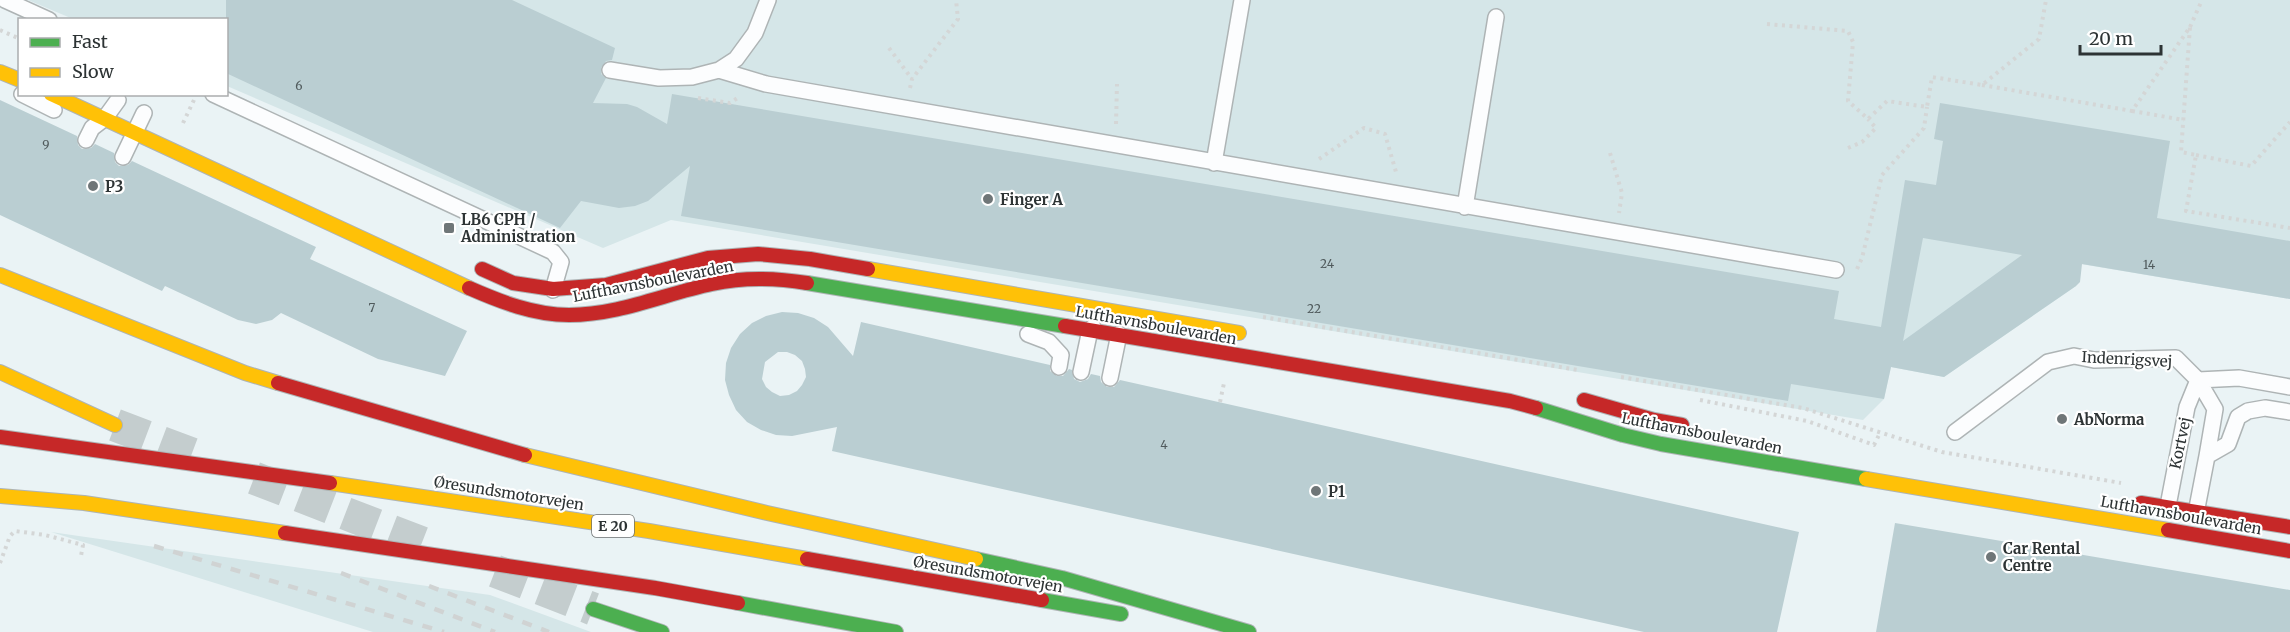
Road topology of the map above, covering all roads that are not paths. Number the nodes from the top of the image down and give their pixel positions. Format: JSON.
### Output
{"nodes":[{"id":1,"x":5,"y":0,"type":"edge"},
{"id":2,"x":768,"y":0,"type":"edge"},
{"id":3,"x":1242,"y":0,"type":"edge"},
{"id":4,"x":1496,"y":17,"type":"dead end"},
{"id":5,"x":45,"y":18,"type":"edge"},
{"id":6,"x":610,"y":70,"type":"dead end"},
{"id":7,"x":719,"y":70,"type":"junction"},
{"id":8,"x":0,"y":72,"type":"edge"},
{"id":9,"x":18,"y":79,"type":"edge"},
{"id":10,"x":0,"y":84,"type":"edge"},
{"id":11,"x":18,"y":93,"type":"edge"},
{"id":12,"x":24,"y":96,"type":"edge"},
{"id":13,"x":56,"y":96,"type":"edge"},
{"id":14,"x":217,"y":96,"type":"edge"},
{"id":15,"x":126,"y":104,"type":"edge"},
{"id":16,"x":105,"y":118,"type":"junction"},
{"id":17,"x":179,"y":130,"type":"road end"},
{"id":18,"x":135,"y":132,"type":"junction"},
{"id":19,"x":123,"y":158,"type":"dead end"},
{"id":20,"x":1214,"y":163,"type":"junction"},
{"id":21,"x":1465,"y":207,"type":"junction"},
{"id":22,"x":470,"y":263,"type":"dead end"},
{"id":23,"x":1836,"y":270,"type":"dead end"},
{"id":24,"x":0,"y":275,"type":"edge"},
{"id":25,"x":553,"y":289,"type":"junction"},
{"id":26,"x":952,"y":307,"type":"junction"},
{"id":27,"x":1110,"y":310,"type":"junction"},
{"id":28,"x":546,"y":312,"type":"junction"},
{"id":29,"x":1090,"y":330,"type":"junction"},
{"id":30,"x":1120,"y":335,"type":"junction"},
{"id":31,"x":1257,"y":336,"type":"dead end"},
{"id":32,"x":1059,"y":366,"type":"dead end"},
{"id":33,"x":0,"y":372,"type":"edge"},
{"id":34,"x":1081,"y":372,"type":"dead end"},
{"id":35,"x":1110,"y":378,"type":"dead end"},
{"id":36,"x":2198,"y":380,"type":"junction"},
{"id":37,"x":2290,"y":387,"type":"edge"},
{"id":38,"x":1570,"y":395,"type":"dead end"},
{"id":39,"x":2290,"y":412,"type":"edge"},
{"id":40,"x":115,"y":425,"type":"tunnel mouth"},
{"id":41,"x":1700,"y":428,"type":"dead end"},
{"id":42,"x":1955,"y":432,"type":"dead end"},
{"id":43,"x":0,"y":437,"type":"edge"},
{"id":44,"x":2207,"y":456,"type":"junction"},
{"id":45,"x":0,"y":495,"type":"edge"},
{"id":46,"x":2123,"y":500,"type":"dead end"},
{"id":47,"x":2168,"y":507,"type":"junction"},
{"id":48,"x":2196,"y":512,"type":"junction"},
{"id":49,"x":2290,"y":527,"type":"edge"},
{"id":50,"x":2165,"y":530,"type":"junction"},
{"id":51,"x":2192,"y":535,"type":"junction"},
{"id":52,"x":2290,"y":551,"type":"edge"},
{"id":53,"x":593,"y":609,"type":"tunnel mouth"},
{"id":54,"x":1130,"y":615,"type":"dead end"},
{"id":55,"x":1165,"y":622,"type":"dead end"},
{"id":56,"x":662,"y":632,"type":"edge"},
{"id":57,"x":896,"y":632,"type":"edge"},
{"id":58,"x":1224,"y":632,"type":"edge"},
{"id":59,"x":1249,"y":632,"type":"edge"}],
"edges":[{"from":1,"to":5,"type":"lane"},
{"from":2,"to":7,"type":"lane"},
{"from":3,"to":20,"type":"lane"},
{"from":4,"to":21,"type":"lane"},
{"from":6,"to":7,"type":"lane"},
{"from":7,"to":20,"type":"lane"},
{"from":8,"to":9,"type":"main road"},
{"from":10,"to":11,"type":"lane"},
{"from":12,"to":16,"type":"lane"},
{"from":13,"to":16,"type":"main road","name":"Lufthavnsboulevarden"},
{"from":14,"to":25,"type":"lane"},
{"from":15,"to":16,"type":"lane"},
{"from":15,"to":17,"type":"main road"},
{"from":15,"to":18,"type":"lane"},
{"from":16,"to":18,"type":"main road","name":"Lufthavnsboulevarden"},
{"from":18,"to":19,"type":"lane"},
{"from":18,"to":28,"type":"main road","name":"Lufthavnsboulevarden"},
{"from":20,"to":21,"type":"lane"},
{"from":21,"to":23,"type":"lane"},
{"from":22,"to":25,"type":"main road","name":"Lufthavnsboulevarden"},
{"from":24,"to":59,"type":"main road"},
{"from":25,"to":27,"type":"main road","name":"Lufthavnsboulevarden"},
{"from":25,"to":28,"type":"lane"},
{"from":26,"to":28,"type":"main road","name":"Lufthavnsboulevarden"},
{"from":26,"to":29,"type":"main road","name":"Lufthavnsboulevarden"},
{"from":26,"to":32,"type":"lane"},
{"from":27,"to":29,"type":"lane"},
{"from":27,"to":30,"type":"lane"},
{"from":27,"to":31,"type":"main road","name":"Lufthavnsboulevarden"},
{"from":29,"to":30,"type":"main road","name":"Lufthavnsboulevarden"},
{"from":29,"to":34,"type":"lane"},
{"from":30,"to":35,"type":"lane"},
{"from":30,"to":50,"type":"main road","name":"Lufthavnsboulevarden"},
{"from":33,"to":40,"type":"main road"},
{"from":36,"to":37,"type":"lane"},
{"from":36,"to":42,"type":"lane","name":"Indenrigsvej"},
{"from":36,"to":44,"type":"lane","name":"Indenrigsvej"},
{"from":36,"to":47,"type":"lane","name":"Kortvej"},
{"from":38,"to":41,"type":"main road","name":"Lufthavnsboulevarden"},
{"from":39,"to":44,"type":"lane"},
{"from":43,"to":54,"type":"main road","name":"Øresundsmotorvejen","number":"E 20"},
{"from":44,"to":48,"type":"lane"},
{"from":45,"to":57,"type":"main road"},
{"from":46,"to":47,"type":"main road","name":"Lufthavnsboulevarden"},
{"from":47,"to":48,"type":"main road","name":"Lufthavnsboulevarden"},
{"from":47,"to":50,"type":"lane","name":"Kortvej"},
{"from":48,"to":49,"type":"main road","name":"Lufthavnsboulevarden"},
{"from":48,"to":51,"type":"lane"},
{"from":50,"to":51,"type":"main road","name":"Lufthavnsboulevarden"},
{"from":51,"to":52,"type":"main road","name":"Lufthavnsboulevarden"},
{"from":53,"to":56,"type":"main road"},
{"from":55,"to":58,"type":"main road"}]}
